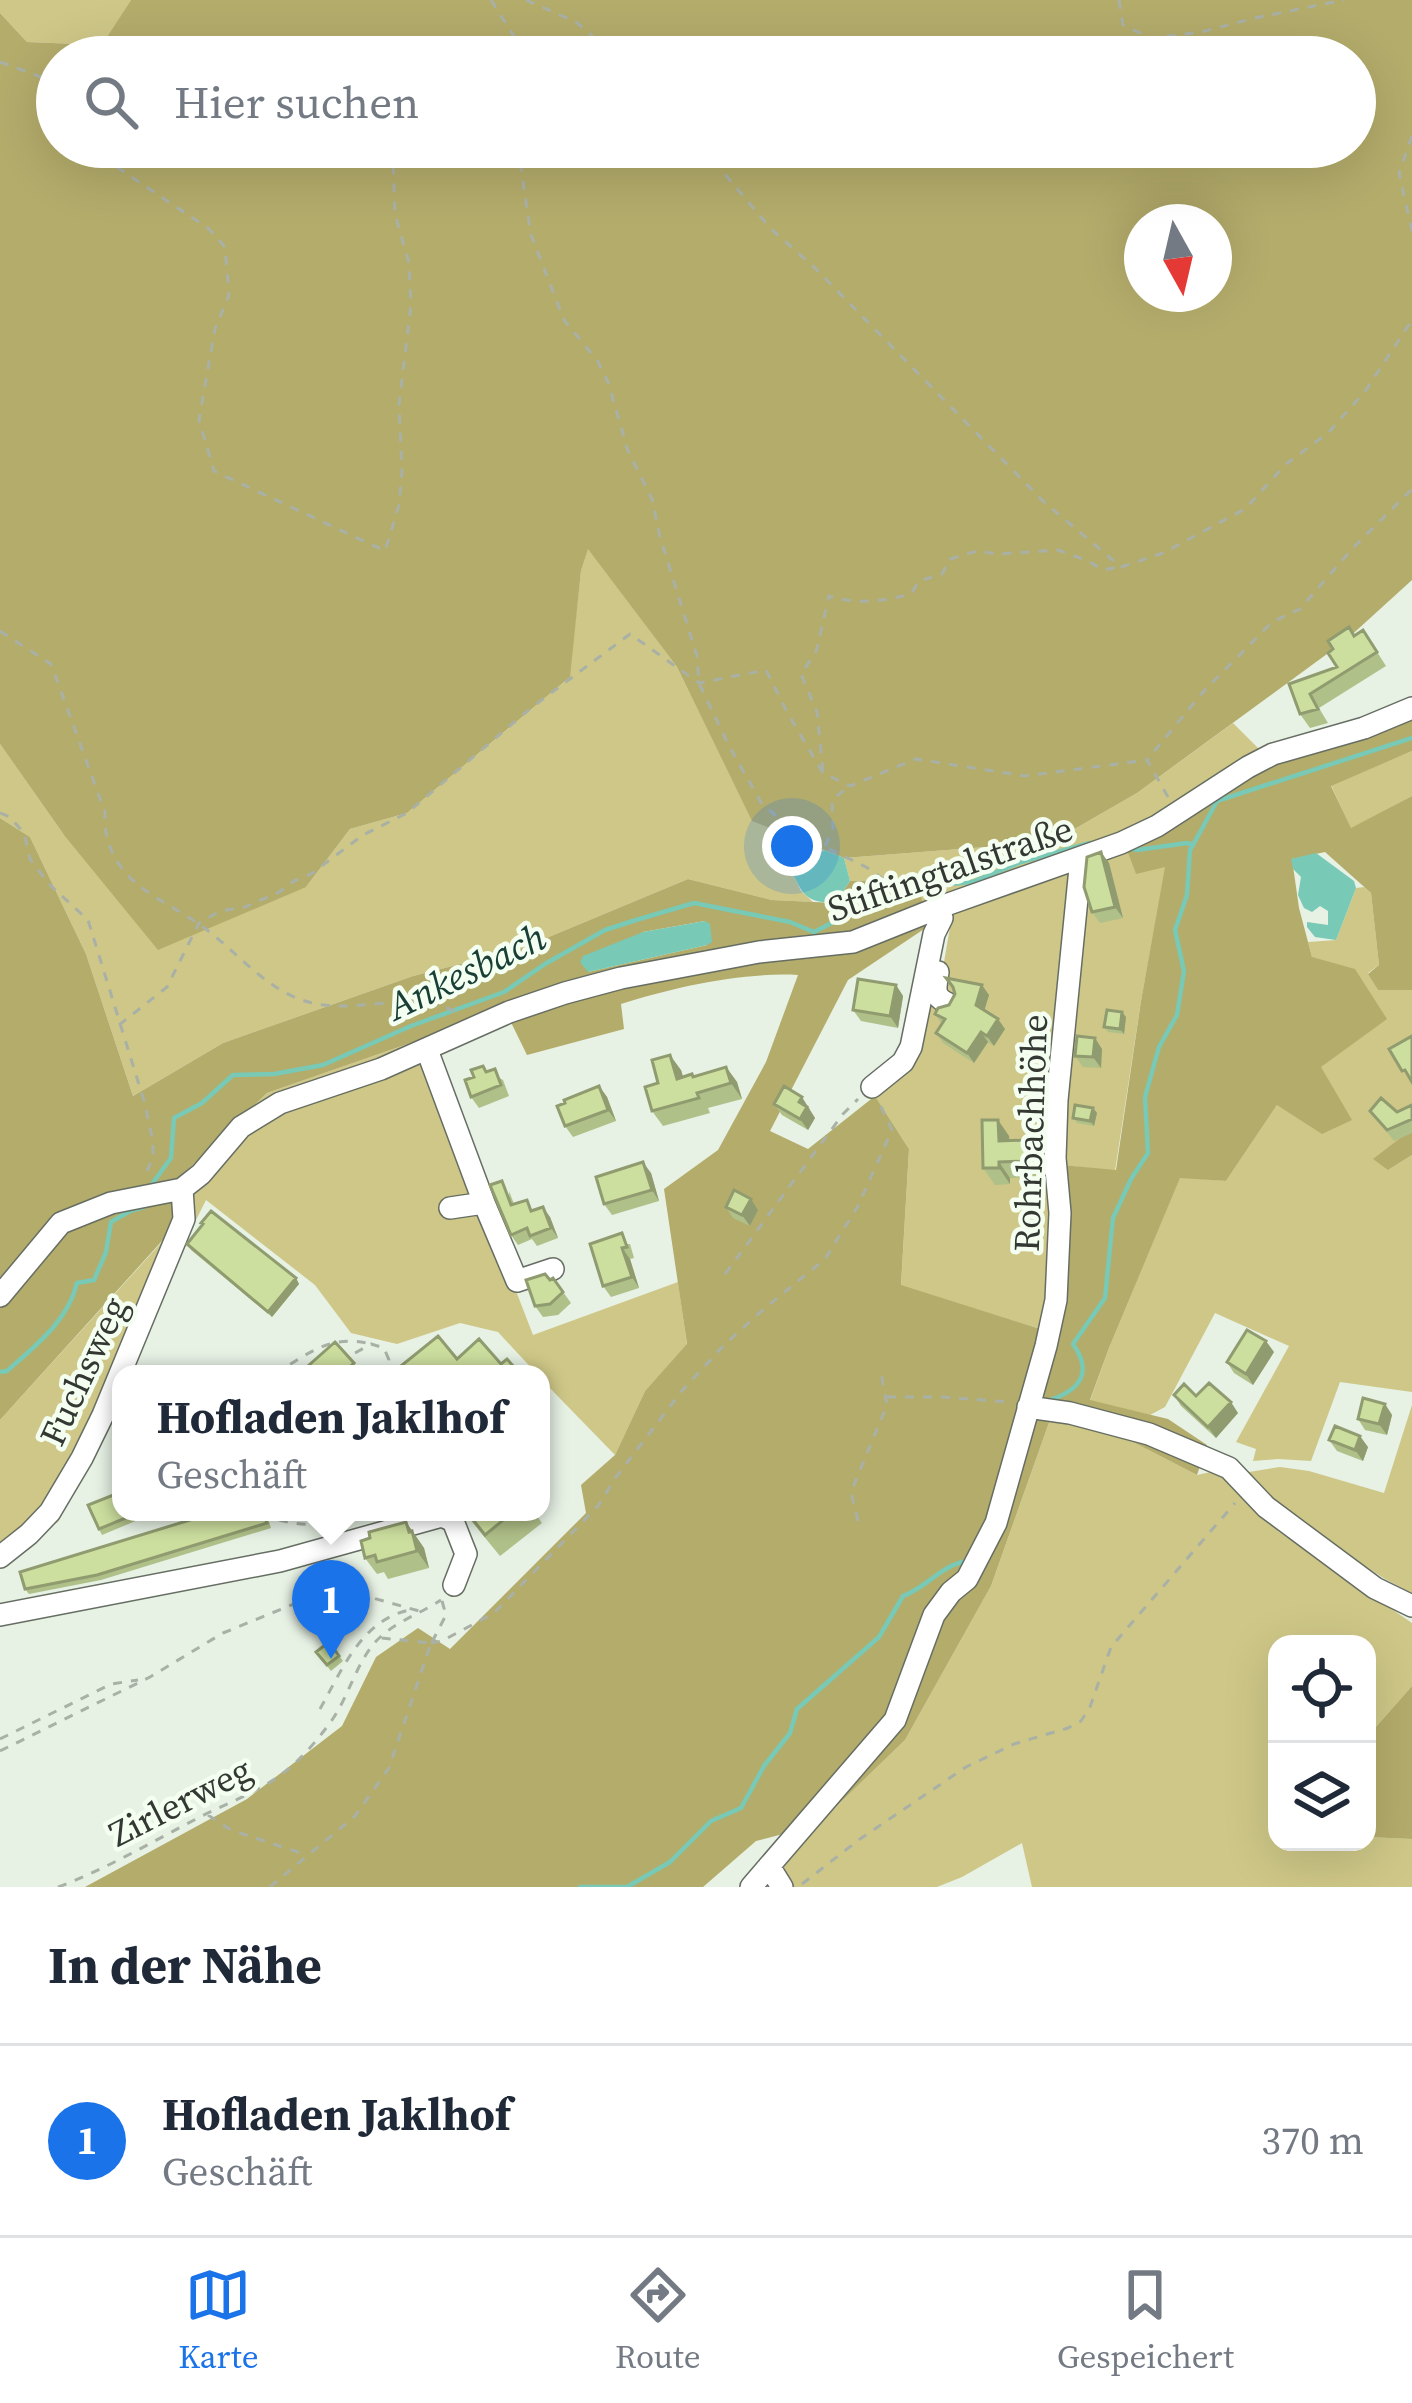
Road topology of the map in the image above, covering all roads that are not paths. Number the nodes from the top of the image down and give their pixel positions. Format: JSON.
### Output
{"nodes":[{"id":1,"x":1412,"y":708,"type":"edge"},
{"id":2,"x":1081,"y":858,"type":"junction"},
{"id":3,"x":942,"y":912,"type":"junction"},
{"id":4,"x":947,"y":1003,"type":"edge"},
{"id":5,"x":427,"y":1051,"type":"junction"},
{"id":6,"x":872,"y":1088,"type":"road end"},
{"id":7,"x":182,"y":1189,"type":"junction"},
{"id":8,"x":484,"y":1203,"type":"junction"},
{"id":9,"x":450,"y":1208,"type":"dead end"},
{"id":10,"x":553,"y":1269,"type":"dead end"},
{"id":11,"x":0,"y":1296,"type":"edge"},
{"id":12,"x":124,"y":1365,"type":"edge"},
{"id":13,"x":112,"y":1394,"type":"edge"},
{"id":14,"x":1029,"y":1405,"type":"junction"},
{"id":15,"x":424,"y":1521,"type":"edge"},
{"id":16,"x":453,"y":1521,"type":"edge"},
{"id":17,"x":0,"y":1557,"type":"edge"},
{"id":18,"x":448,"y":1592,"type":"road end"},
{"id":19,"x":1412,"y":1606,"type":"edge"},
{"id":20,"x":0,"y":1615,"type":"edge"},
{"id":21,"x":769,"y":1866,"type":"junction"},
{"id":22,"x":751,"y":1887,"type":"edge"},
{"id":23,"x":782,"y":1887,"type":"edge"}],
"edges":[{"from":1,"to":2,"type":"street","name":"Stiftingtalstraße"},
{"from":2,"to":3,"type":"street","name":"Stiftingtalstraße"},
{"from":2,"to":14,"type":"street","name":"Rohrbachhöhe"},
{"from":3,"to":4,"type":"street"},
{"from":3,"to":5,"type":"street","name":"Stiftingtalstraße"},
{"from":3,"to":6,"type":"street"},
{"from":5,"to":7,"type":"street","name":"Stiftingtalstraße"},
{"from":5,"to":8,"type":"street"},
{"from":7,"to":11,"type":"street"},
{"from":7,"to":12,"type":"street","name":"Fuchsweg"},
{"from":8,"to":9,"type":"street"},
{"from":8,"to":10,"type":"street"},
{"from":13,"to":17,"type":"street","name":"Fuchsweg"},
{"from":14,"to":19,"type":"street"},
{"from":14,"to":21,"type":"street","name":"Rohrbachhöhe"},
{"from":15,"to":20,"type":"street"},
{"from":16,"to":18,"type":"street"},
{"from":21,"to":22,"type":"street","name":"Rohrbachhöhe"},
{"from":21,"to":23,"type":"street"}]}
